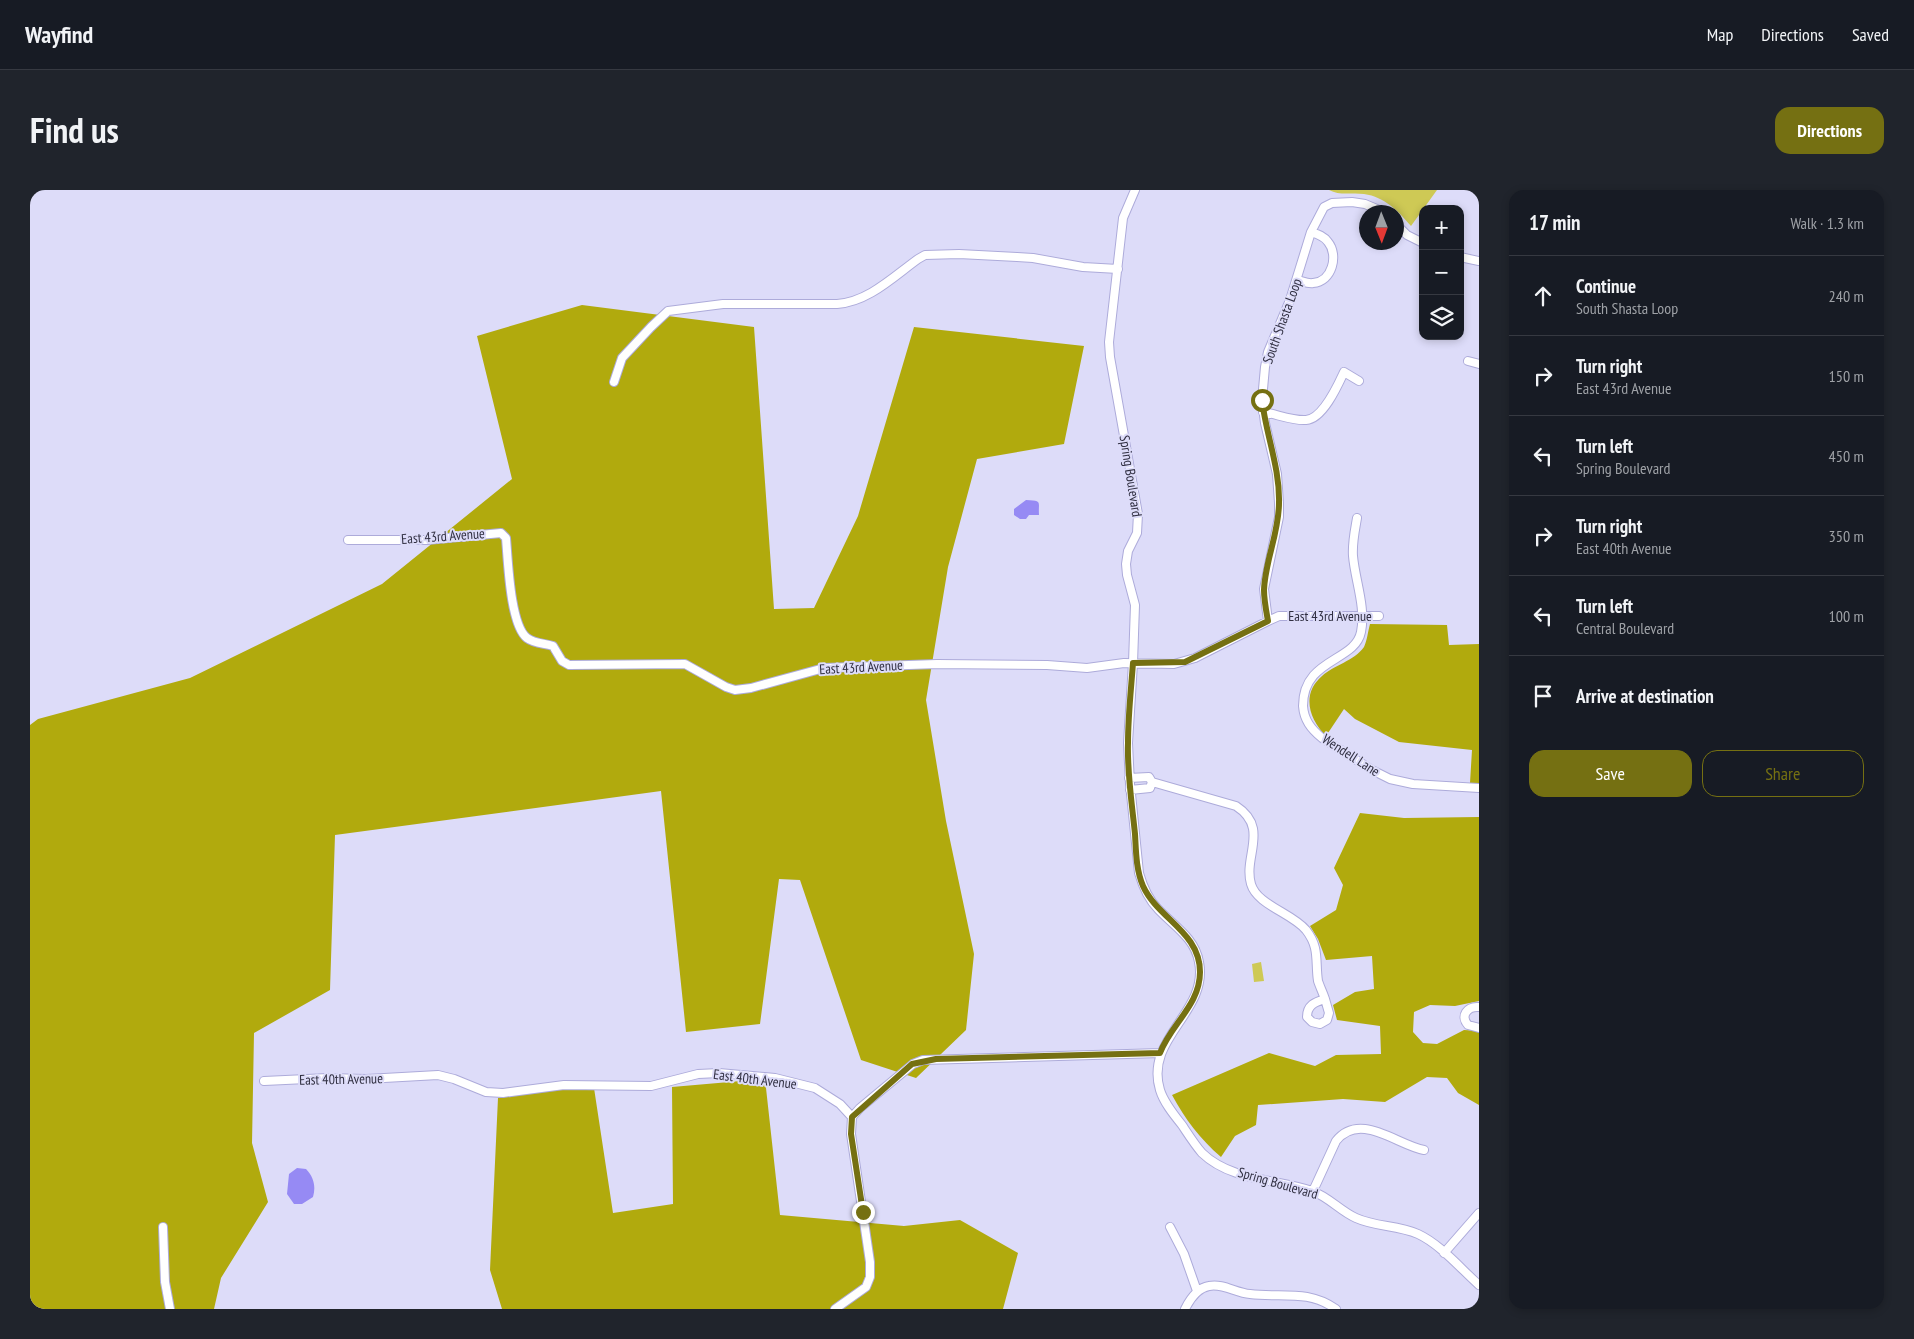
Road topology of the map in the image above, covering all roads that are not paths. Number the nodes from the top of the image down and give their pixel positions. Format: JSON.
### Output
{"nodes":[{"id":1,"x":1135,"y":190,"type":"edge"},
{"id":2,"x":1367,"y":205,"type":"edge"},
{"id":3,"x":1311,"y":232,"type":"junction"},
{"id":4,"x":1404,"y":232,"type":"edge"},
{"id":5,"x":1419,"y":241,"type":"edge"},
{"id":6,"x":1464,"y":257,"type":"edge"},
{"id":7,"x":1479,"y":261,"type":"edge"},
{"id":8,"x":1118,"y":269,"type":"junction"},
{"id":9,"x":1297,"y":280,"type":"junction"},
{"id":10,"x":1468,"y":361,"type":"dead end"},
{"id":11,"x":1479,"y":364,"type":"edge"},
{"id":12,"x":1359,"y":381,"type":"dead end"},
{"id":13,"x":614,"y":382,"type":"dead end"},
{"id":14,"x":1263,"y":412,"type":"junction"},
{"id":15,"x":1357,"y":518,"type":"dead end"},
{"id":16,"x":348,"y":540,"type":"dead end"},
{"id":17,"x":1367,"y":583,"type":"dead end"},
{"id":18,"x":1357,"y":584,"type":"junction"},
{"id":19,"x":1362,"y":616,"type":"junction"},
{"id":20,"x":1379,"y":616,"type":"dead end"},
{"id":21,"x":1268,"y":621,"type":"junction"},
{"id":22,"x":1133,"y":663,"type":"junction"},
{"id":23,"x":1129,"y":778,"type":"junction"},
{"id":24,"x":1152,"y":782,"type":"junction"},
{"id":25,"x":1479,"y":788,"type":"edge"},
{"id":26,"x":1130,"y":790,"type":"junction"},
{"id":27,"x":1325,"y":999,"type":"dead end"},
{"id":28,"x":1479,"y":1007,"type":"edge"},
{"id":29,"x":1479,"y":1028,"type":"edge"},
{"id":30,"x":1160,"y":1053,"type":"junction"},
{"id":31,"x":264,"y":1081,"type":"dead end"},
{"id":32,"x":844,"y":1108,"type":"junction"},
{"id":33,"x":860,"y":1108,"type":"junction"},
{"id":34,"x":852,"y":1117,"type":"junction"},
{"id":35,"x":1424,"y":1150,"type":"dead end"},
{"id":36,"x":1313,"y":1191,"type":"junction"},
{"id":37,"x":1479,"y":1213,"type":"edge"},
{"id":38,"x":163,"y":1227,"type":"dead end"},
{"id":39,"x":1170,"y":1227,"type":"dead end"},
{"id":40,"x":1444,"y":1253,"type":"junction"},
{"id":41,"x":1479,"y":1285,"type":"edge"},
{"id":42,"x":1196,"y":1292,"type":"junction"},
{"id":43,"x":170,"y":1309,"type":"edge"},
{"id":44,"x":835,"y":1309,"type":"edge"},
{"id":45,"x":1185,"y":1309,"type":"edge"},
{"id":46,"x":1336,"y":1309,"type":"edge"}],
"edges":[{"from":1,"to":8,"type":"street","name":"Spring Boulevard"},
{"from":2,"to":3,"type":"street","name":"South Shasta Loop"},
{"from":3,"to":9,"type":"street","name":"South Shasta Loop"},
{"from":3,"to":9,"type":"street"},
{"from":4,"to":5,"type":"street"},
{"from":6,"to":7,"type":"street"},
{"from":8,"to":13,"type":"street"},
{"from":8,"to":22,"type":"street","name":"Spring Boulevard"},
{"from":9,"to":14,"type":"street","name":"South Shasta Loop"},
{"from":10,"to":11,"type":"street"},
{"from":12,"to":14,"type":"street"},
{"from":14,"to":21,"type":"street","name":"South Shasta Loop"},
{"from":15,"to":18,"type":"street","name":"Wendell Lane"},
{"from":16,"to":22,"type":"street","name":"East 43rd Avenue"},
{"from":17,"to":18,"type":"street"},
{"from":18,"to":19,"type":"street","name":"Wendell Lane"},
{"from":19,"to":20,"type":"street","name":"East 43rd Avenue"},
{"from":19,"to":21,"type":"street","name":"East 43rd Avenue"},
{"from":19,"to":25,"type":"street","name":"Wendell Lane"},
{"from":21,"to":22,"type":"street","name":"East 43rd Avenue"},
{"from":22,"to":23,"type":"street","name":"Spring Boulevard"},
{"from":23,"to":24,"type":"street"},
{"from":23,"to":26,"type":"street","name":"Spring Boulevard"},
{"from":24,"to":26,"type":"street"},
{"from":24,"to":27,"type":"street"},
{"from":26,"to":30,"type":"street","name":"Spring Boulevard"},
{"from":28,"to":29,"type":"street"},
{"from":30,"to":33,"type":"street"},
{"from":30,"to":36,"type":"street","name":"Spring Boulevard"},
{"from":31,"to":32,"type":"street","name":"East 40th Avenue"},
{"from":32,"to":33,"type":"street"},
{"from":32,"to":34,"type":"street","name":"East 40th Avenue"},
{"from":33,"to":34,"type":"street"},
{"from":34,"to":44,"type":"street"},
{"from":35,"to":36,"type":"street"},
{"from":36,"to":40,"type":"street","name":"Spring Boulevard"},
{"from":37,"to":40,"type":"street"},
{"from":38,"to":43,"type":"street"},
{"from":39,"to":42,"type":"street"},
{"from":40,"to":41,"type":"street","name":"Spring Boulevard"},
{"from":42,"to":45,"type":"street"},
{"from":42,"to":46,"type":"street"}]}
